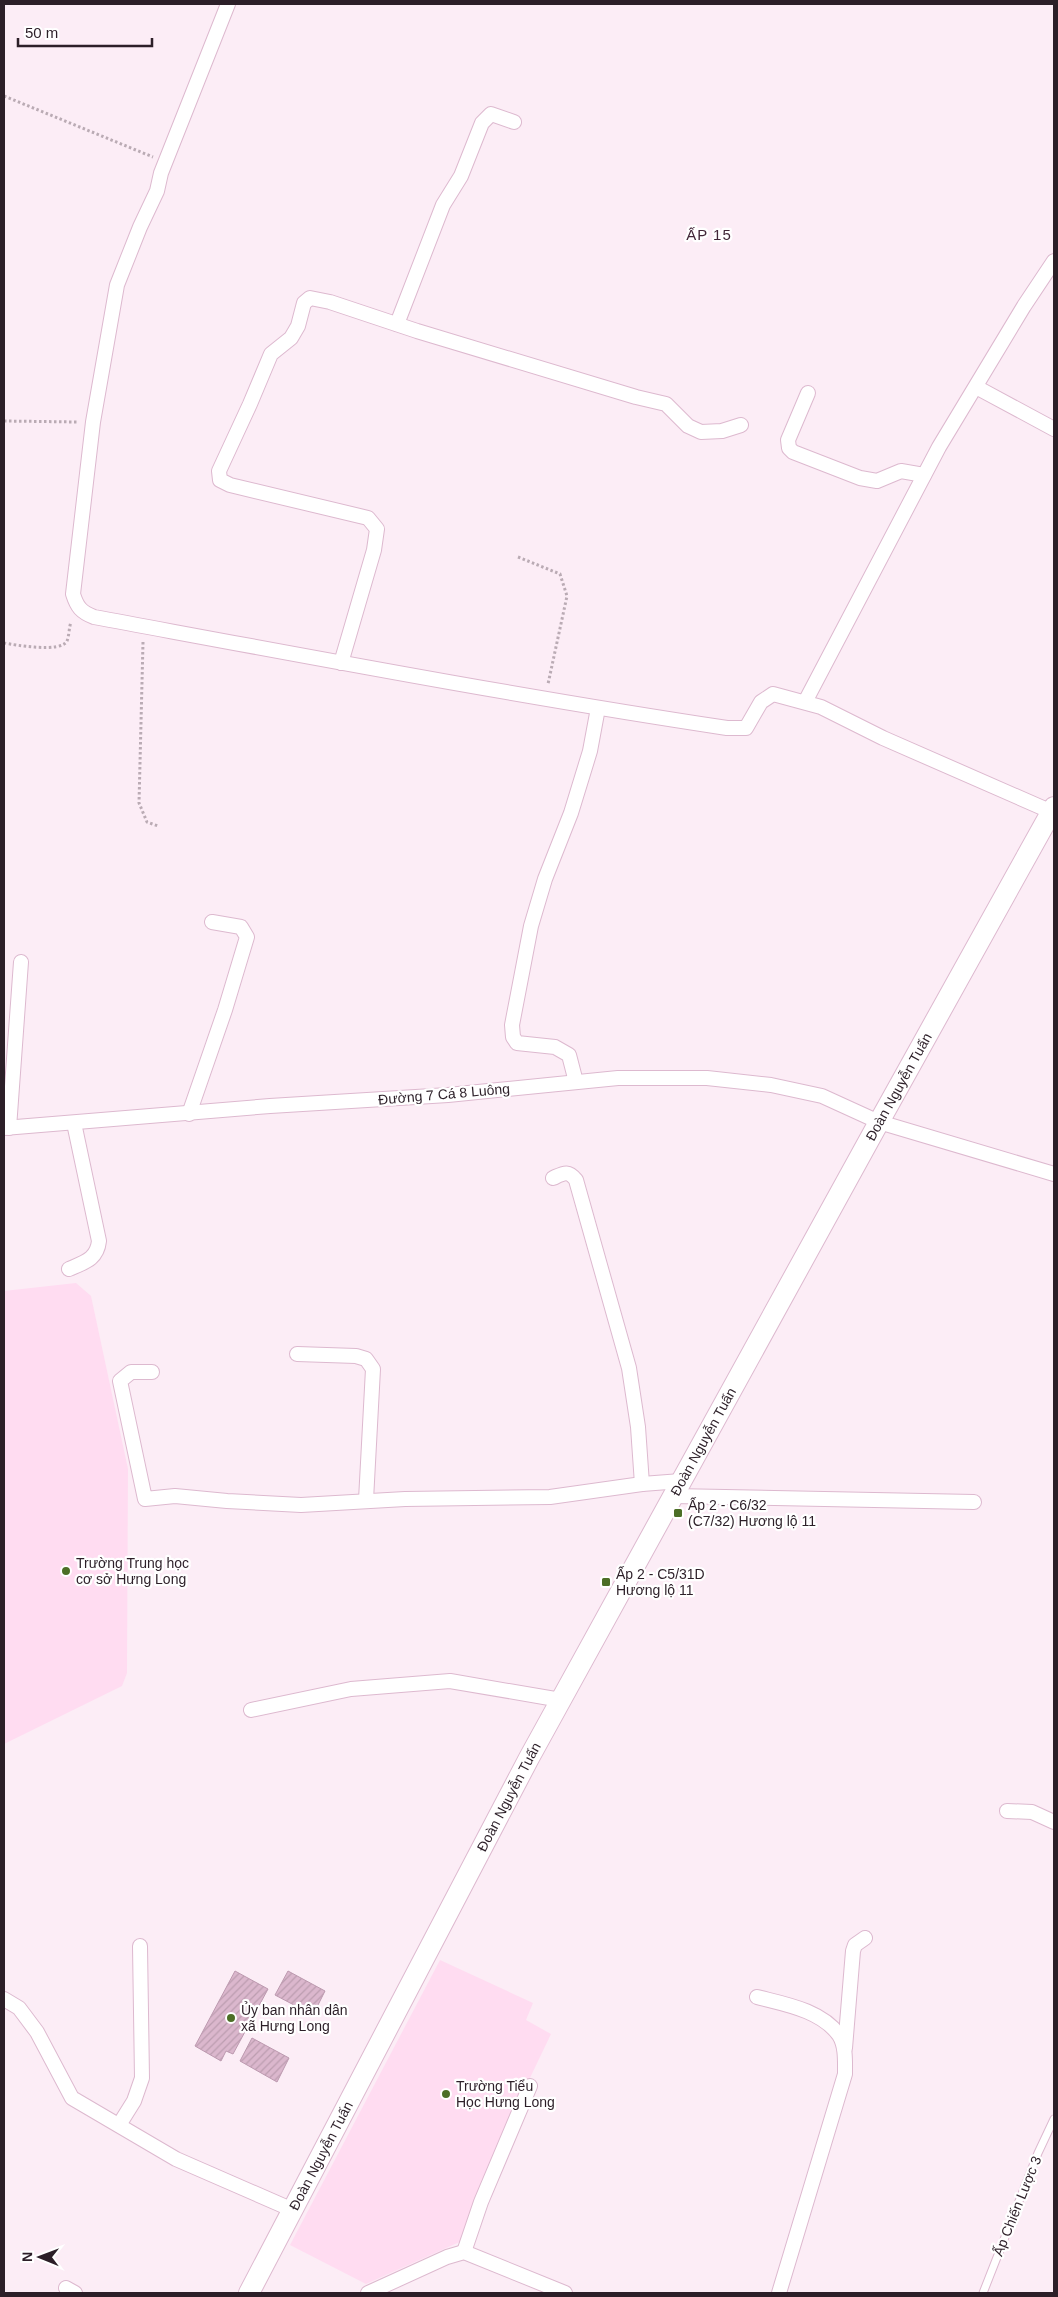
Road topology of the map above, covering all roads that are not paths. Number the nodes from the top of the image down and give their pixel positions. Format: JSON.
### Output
{"nodes":[{"id":1,"x":228,"y":4,"type":"edge"},
{"id":2,"x":514,"y":122,"type":"dead end"},
{"id":3,"x":1054,"y":260,"type":"edge"},
{"id":4,"x":397,"y":324,"type":"junction"},
{"id":5,"x":976,"y":387,"type":"junction"},
{"id":6,"x":808,"y":393,"type":"dead end"},
{"id":7,"x":741,"y":425,"type":"dead end"},
{"id":8,"x":1054,"y":429,"type":"edge"},
{"id":9,"x":924,"y":475,"type":"junction"},
{"id":10,"x":341,"y":663,"type":"junction"},
{"id":11,"x":805,"y":702,"type":"junction"},
{"id":12,"x":598,"y":708,"type":"junction"},
{"id":13,"x":1053,"y":810,"type":"edge"},
{"id":14,"x":212,"y":922,"type":"dead end"},
{"id":15,"x":21,"y":962,"type":"dead end"},
{"id":16,"x":576,"y":1082,"type":"junction"},
{"id":17,"x":189,"y":1114,"type":"junction"},
{"id":18,"x":879,"y":1122,"type":"junction"},
{"id":19,"x":74,"y":1123,"type":"junction"},
{"id":20,"x":6,"y":1128,"type":"edge"},
{"id":21,"x":1054,"y":1174,"type":"edge"},
{"id":22,"x":553,"y":1178,"type":"dead end"},
{"id":23,"x":69,"y":1269,"type":"dead end"},
{"id":24,"x":297,"y":1354,"type":"dead end"},
{"id":25,"x":152,"y":1372,"type":"dead end"},
{"id":26,"x":642,"y":1484,"type":"junction"},
{"id":27,"x":677,"y":1489,"type":"junction"},
{"id":28,"x":366,"y":1500,"type":"junction"},
{"id":29,"x":974,"y":1502,"type":"dead end"},
{"id":30,"x":561,"y":1700,"type":"junction"},
{"id":31,"x":251,"y":1710,"type":"dead end"},
{"id":32,"x":1007,"y":1811,"type":"dead end"},
{"id":33,"x":1054,"y":1822,"type":"edge"},
{"id":34,"x":865,"y":1938,"type":"dead end"},
{"id":35,"x":140,"y":1946,"type":"dead end"},
{"id":36,"x":757,"y":1997,"type":"dead end"},
{"id":37,"x":4,"y":1999,"type":"edge"},
{"id":38,"x":845,"y":2054,"type":"junction"},
{"id":39,"x":530,"y":2086,"type":"dead end"},
{"id":40,"x":1054,"y":2119,"type":"edge"},
{"id":41,"x":120,"y":2125,"type":"junction"},
{"id":42,"x":293,"y":2210,"type":"junction"},
{"id":43,"x":464,"y":2252,"type":"junction"},
{"id":44,"x":248,"y":2293,"type":"edge"},
{"id":45,"x":368,"y":2293,"type":"edge"},
{"id":46,"x":565,"y":2293,"type":"edge"},
{"id":47,"x":779,"y":2293,"type":"edge"},
{"id":48,"x":983,"y":2293,"type":"edge"}],
"edges":[{"from":1,"to":10,"type":"street"},
{"from":2,"to":4,"type":"street"},
{"from":3,"to":5,"type":"street"},
{"from":4,"to":7,"type":"street"},
{"from":4,"to":10,"type":"street"},
{"from":5,"to":8,"type":"street"},
{"from":5,"to":9,"type":"street"},
{"from":6,"to":9,"type":"street"},
{"from":9,"to":11,"type":"street"},
{"from":10,"to":12,"type":"street"},
{"from":11,"to":12,"type":"street"},
{"from":11,"to":13,"type":"street"},
{"from":12,"to":16,"type":"street"},
{"from":13,"to":18,"type":"main road","name":"Đoàn Nguyễn Tuấn"},
{"from":14,"to":17,"type":"street"},
{"from":15,"to":20,"type":"street"},
{"from":16,"to":17,"type":"street","name":"Đường 7 Cá 8 Luông"},
{"from":16,"to":18,"type":"street","name":"Đường 7 Cá 8 Luông"},
{"from":17,"to":19,"type":"street","name":"Đường 7 Cá 8 Luông"},
{"from":18,"to":21,"type":"street","name":"Đường 7 Cá 8 Luông"},
{"from":18,"to":27,"type":"main road","name":"Đoàn Nguyễn Tuấn"},
{"from":19,"to":20,"type":"street","name":"Đường 7 Cá 8 Luông"},
{"from":19,"to":23,"type":"street"},
{"from":22,"to":26,"type":"street"},
{"from":24,"to":28,"type":"street"},
{"from":25,"to":28,"type":"street"},
{"from":26,"to":27,"type":"street"},
{"from":26,"to":28,"type":"street"},
{"from":27,"to":29,"type":"street"},
{"from":27,"to":30,"type":"main road","name":"Đoàn Nguyễn Tuấn"},
{"from":30,"to":31,"type":"street"},
{"from":30,"to":42,"type":"main road","name":"Đoàn Nguyễn Tuấn"},
{"from":32,"to":33,"type":"street"},
{"from":34,"to":38,"type":"street"},
{"from":35,"to":41,"type":"street"},
{"from":36,"to":38,"type":"street"},
{"from":37,"to":41,"type":"street"},
{"from":38,"to":47,"type":"street"},
{"from":39,"to":43,"type":"street"},
{"from":40,"to":48,"type":"lane","name":"Ấp Chiến Lược 3"},
{"from":41,"to":42,"type":"street"},
{"from":42,"to":44,"type":"main road","name":"Đoàn Nguyễn Tuấn"},
{"from":43,"to":45,"type":"street"},
{"from":43,"to":46,"type":"street"}]}
